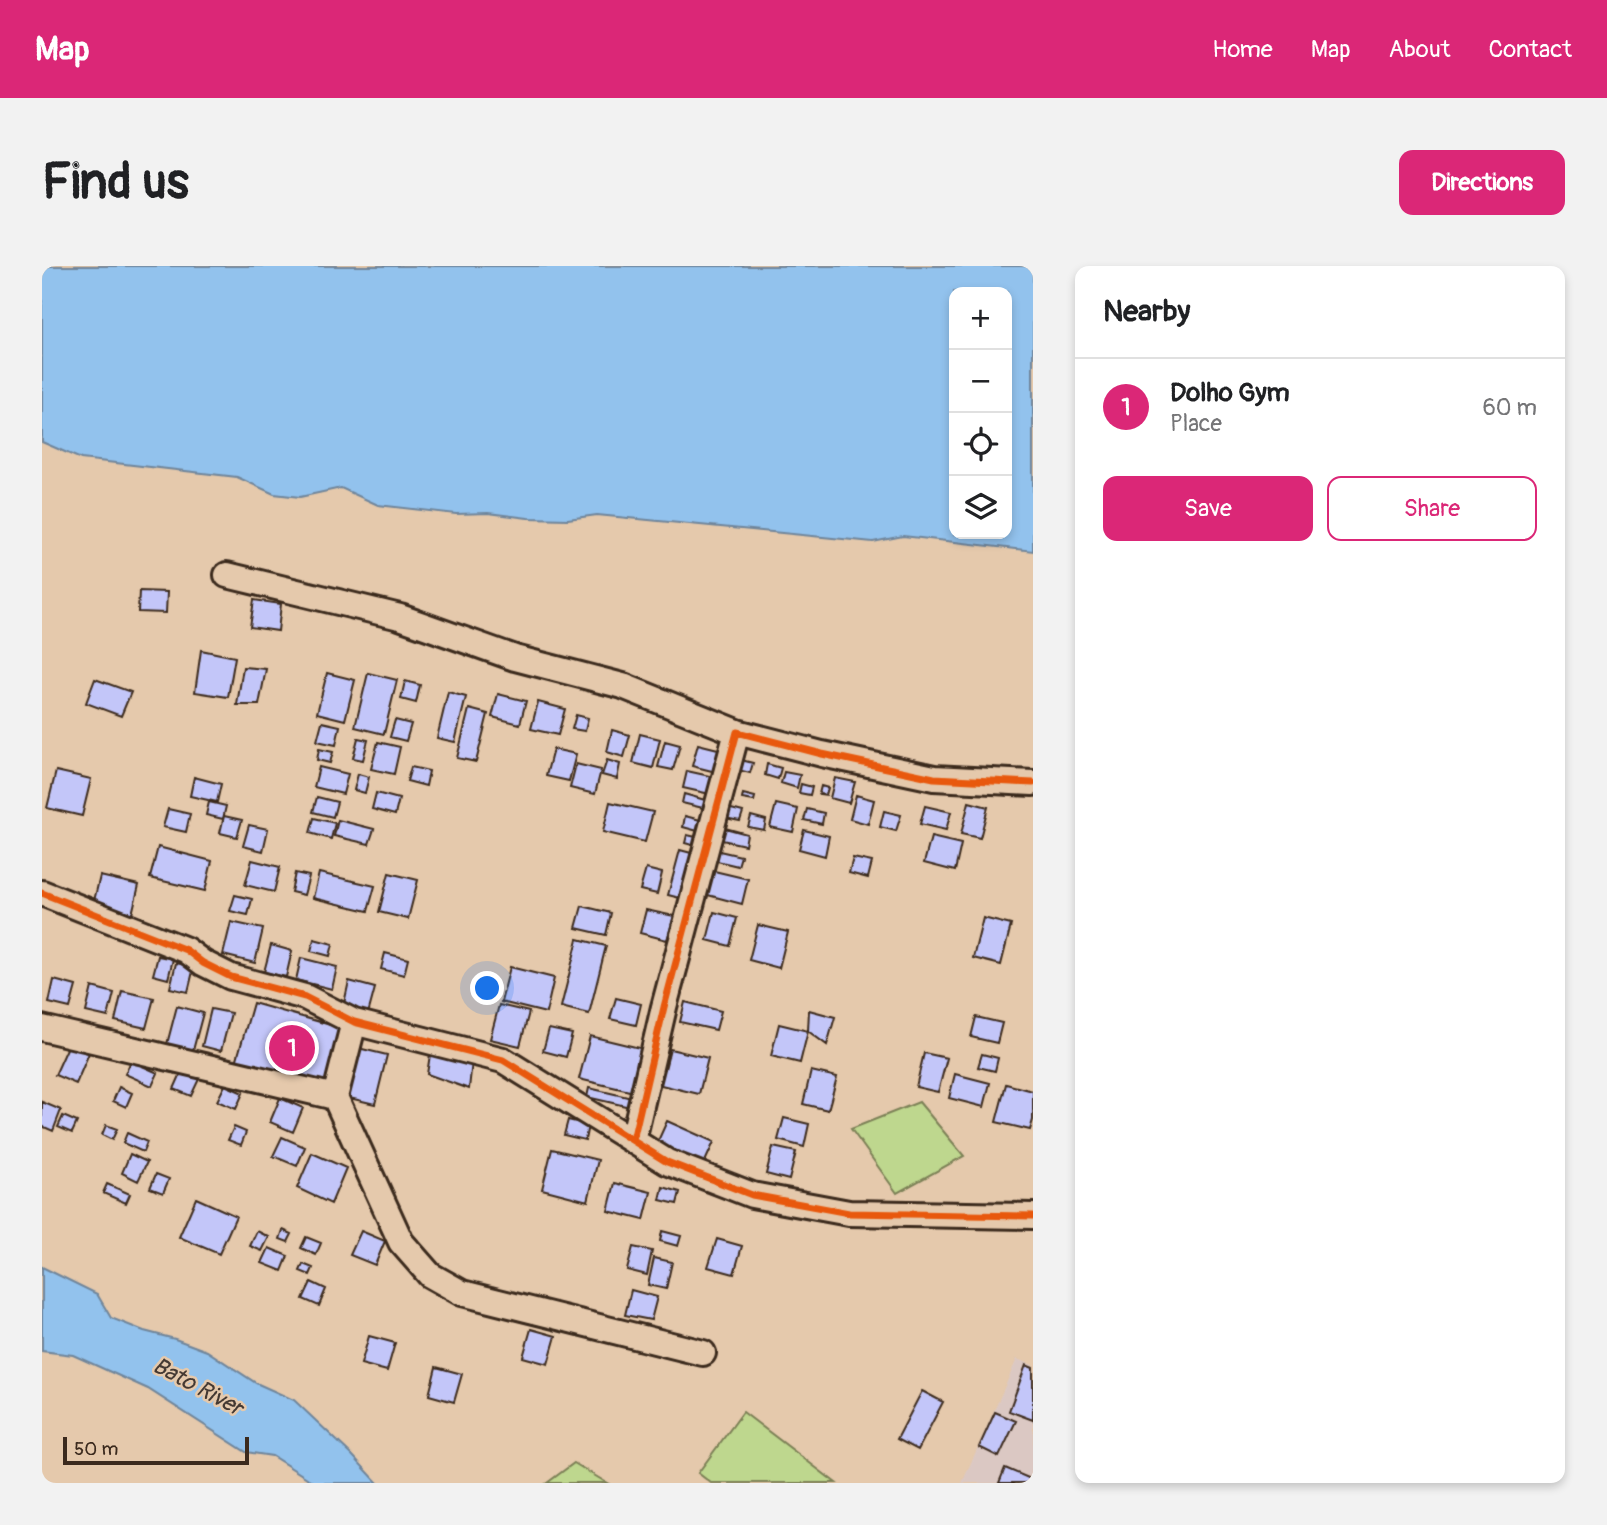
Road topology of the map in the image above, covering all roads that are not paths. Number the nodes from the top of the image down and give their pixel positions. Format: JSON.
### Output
{"nodes":[{"id":1,"x":227,"y":575,"type":"dead end"},
{"id":2,"x":737,"y":732,"type":"junction"},
{"id":3,"x":1033,"y":783,"type":"edge"},
{"id":4,"x":42,"y":893,"type":"edge"},
{"id":5,"x":354,"y":1022,"type":"junction"},
{"id":6,"x":42,"y":1028,"type":"edge"},
{"id":7,"x":335,"y":1097,"type":"junction"},
{"id":8,"x":633,"y":1140,"type":"junction"},
{"id":9,"x":1033,"y":1216,"type":"edge"},
{"id":10,"x":704,"y":1353,"type":"dead end"}],
"edges":[{"from":1,"to":2,"type":"street"},
{"from":2,"to":3,"type":"street"},
{"from":2,"to":8,"type":"street"},
{"from":4,"to":5,"type":"street"},
{"from":5,"to":7,"type":"street"},
{"from":5,"to":8,"type":"street"},
{"from":6,"to":7,"type":"street"},
{"from":7,"to":10,"type":"street"},
{"from":8,"to":9,"type":"street"}]}
